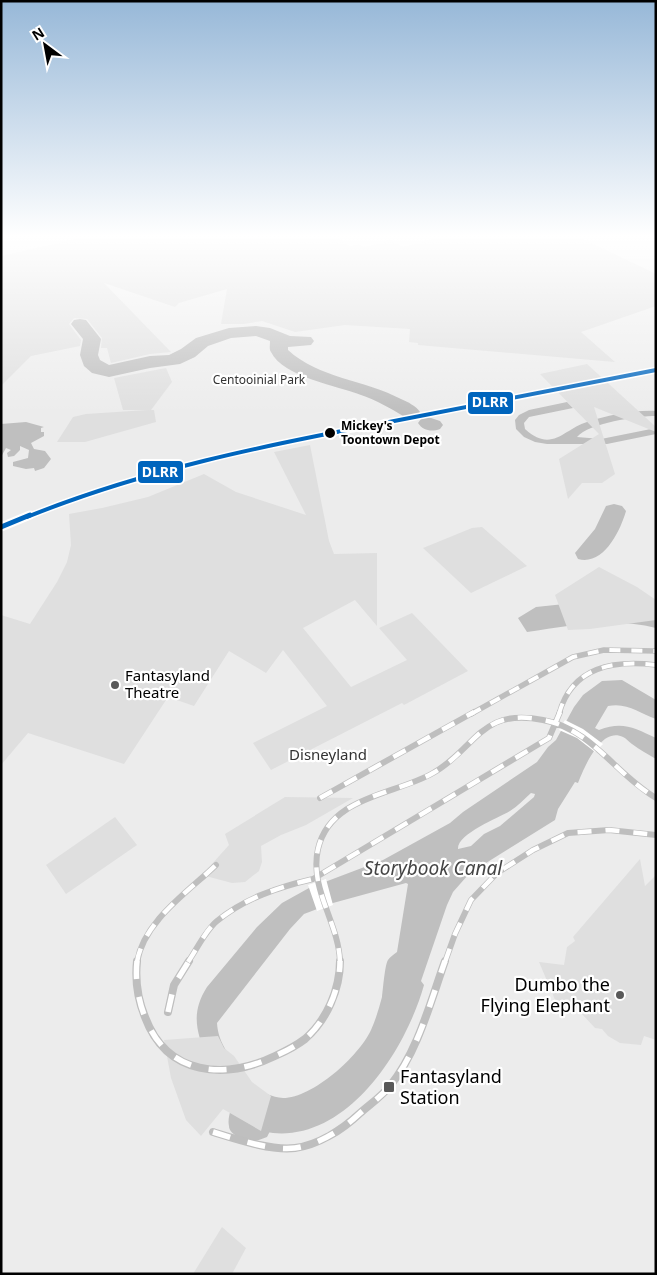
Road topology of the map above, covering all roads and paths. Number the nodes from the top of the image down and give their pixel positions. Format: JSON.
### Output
{"nodes":[{"id":1,"x":80,"y":324,"type":"dead end"},
{"id":2,"x":279,"y":340,"type":"junction"},
{"id":3,"x":304,"y":341,"type":"dead end"},
{"id":4,"x":410,"y":412,"type":"dead end"},
{"id":5,"x":614,"y":511,"type":"dead end"},
{"id":6,"x":586,"y":553,"type":"dead end"}],
"edges":[{"from":1,"to":2,"type":"street"},
{"from":2,"to":3,"type":"street"},
{"from":2,"to":4,"type":"street"},
{"from":5,"to":6,"type":"street"}]}
